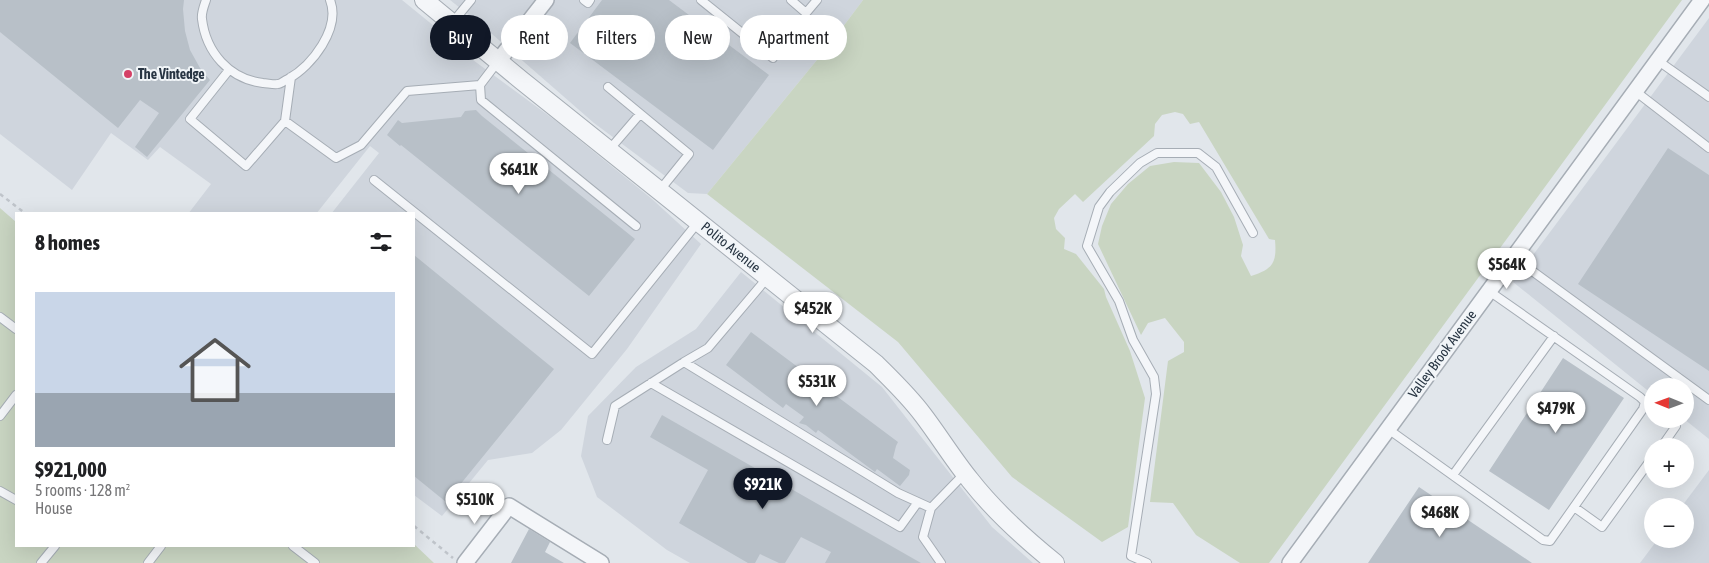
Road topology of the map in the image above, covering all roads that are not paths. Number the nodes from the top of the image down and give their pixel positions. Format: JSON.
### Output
{"nodes":[{"id":1,"x":206,"y":0,"type":"edge"},
{"id":2,"x":330,"y":0,"type":"edge"},
{"id":3,"x":424,"y":0,"type":"edge"},
{"id":4,"x":471,"y":0,"type":"edge"},
{"id":5,"x":546,"y":0,"type":"edge"},
{"id":6,"x":584,"y":0,"type":"edge"},
{"id":7,"x":590,"y":0,"type":"edge"},
{"id":8,"x":701,"y":0,"type":"edge"},
{"id":9,"x":791,"y":0,"type":"edge"},
{"id":10,"x":816,"y":0,"type":"edge"},
{"id":11,"x":1702,"y":0,"type":"edge"},
{"id":12,"x":442,"y":15,"type":"edge"},
{"id":13,"x":459,"y":15,"type":"edge"},
{"id":14,"x":740,"y":31,"type":"edge"},
{"id":15,"x":491,"y":54,"type":"edge"},
{"id":16,"x":499,"y":60,"type":"junction"},
{"id":17,"x":1657,"y":60,"type":"junction"},
{"id":18,"x":229,"y":70,"type":"junction"},
{"id":19,"x":291,"y":77,"type":"junction"},
{"id":20,"x":480,"y":85,"type":"junction"},
{"id":21,"x":608,"y":88,"type":"dead end"},
{"id":22,"x":1635,"y":91,"type":"junction"},
{"id":23,"x":1709,"y":97,"type":"edge"},
{"id":24,"x":640,"y":114,"type":"junction"},
{"id":25,"x":285,"y":121,"type":"junction"},
{"id":26,"x":1709,"y":148,"type":"edge"},
{"id":27,"x":609,"y":150,"type":"junction"},
{"id":28,"x":374,"y":180,"type":"dead end"},
{"id":29,"x":660,"y":190,"type":"junction"},
{"id":30,"x":414,"y":212,"type":"edge"},
{"id":31,"x":415,"y":213,"type":"edge"},
{"id":32,"x":699,"y":221,"type":"junction"},
{"id":33,"x":636,"y":226,"type":"dead end"},
{"id":34,"x":1253,"y":233,"type":"dead end"},
{"id":35,"x":1513,"y":257,"type":"junction"},
{"id":36,"x":768,"y":277,"type":"junction"},
{"id":37,"x":1489,"y":291,"type":"junction"},
{"id":38,"x":0,"y":317,"type":"edge"},
{"id":39,"x":15,"y":328,"type":"edge"},
{"id":40,"x":1554,"y":336,"type":"junction"},
{"id":41,"x":684,"y":362,"type":"junction"},
{"id":42,"x":651,"y":383,"type":"junction"},
{"id":43,"x":15,"y":396,"type":"edge"},
{"id":44,"x":1709,"y":400,"type":"edge"},
{"id":45,"x":1644,"y":401,"type":"edge"},
{"id":46,"x":1644,"y":406,"type":"edge"},
{"id":47,"x":0,"y":416,"type":"edge"},
{"id":48,"x":1388,"y":429,"type":"junction"},
{"id":49,"x":607,"y":440,"type":"dead end"},
{"id":50,"x":1644,"y":469,"type":"edge"},
{"id":51,"x":965,"y":473,"type":"junction"},
{"id":52,"x":1452,"y":475,"type":"junction"},
{"id":53,"x":0,"y":491,"type":"edge"},
{"id":54,"x":15,"y":499,"type":"edge"},
{"id":55,"x":918,"y":502,"type":"junction"},
{"id":56,"x":1574,"y":507,"type":"junction"},
{"id":57,"x":931,"y":508,"type":"junction"},
{"id":58,"x":54,"y":547,"type":"edge"},
{"id":59,"x":160,"y":547,"type":"edge"},
{"id":60,"x":295,"y":547,"type":"edge"},
{"id":61,"x":41,"y":563,"type":"edge"},
{"id":62,"x":148,"y":563,"type":"edge"},
{"id":63,"x":315,"y":563,"type":"edge"},
{"id":64,"x":465,"y":563,"type":"edge"},
{"id":65,"x":601,"y":563,"type":"edge"},
{"id":66,"x":941,"y":563,"type":"edge"},
{"id":67,"x":1055,"y":563,"type":"edge"},
{"id":68,"x":1148,"y":563,"type":"edge"},
{"id":69,"x":1290,"y":563,"type":"edge"}],
"edges":[{"from":1,"to":18,"type":"lane"},
{"from":2,"to":19,"type":"lane"},
{"from":3,"to":12,"type":"street","name":"Polito Avenue"},
{"from":4,"to":13,"type":"lane"},
{"from":5,"to":16,"type":"street"},
{"from":6,"to":7,"type":"lane"},
{"from":8,"to":14,"type":"lane"},
{"from":9,"to":10,"type":"lane"},
{"from":11,"to":17,"type":"street","name":"Valley Brook Avenue"},
{"from":15,"to":16,"type":"street","name":"Polito Avenue"},
{"from":16,"to":20,"type":"lane"},
{"from":16,"to":27,"type":"street","name":"Polito Avenue"},
{"from":17,"to":22,"type":"street","name":"Valley Brook Avenue"},
{"from":17,"to":23,"type":"lane"},
{"from":18,"to":19,"type":"lane"},
{"from":18,"to":25,"type":"lane"},
{"from":19,"to":25,"type":"lane"},
{"from":20,"to":25,"type":"lane"},
{"from":20,"to":33,"type":"lane"},
{"from":21,"to":24,"type":"lane"},
{"from":22,"to":26,"type":"lane"},
{"from":22,"to":35,"type":"street","name":"Valley Brook Avenue"},
{"from":24,"to":27,"type":"lane"},
{"from":24,"to":29,"type":"lane"},
{"from":27,"to":29,"type":"street","name":"Polito Avenue"},
{"from":28,"to":30,"type":"lane"},
{"from":29,"to":32,"type":"street","name":"Polito Avenue"},
{"from":31,"to":32,"type":"lane"},
{"from":32,"to":36,"type":"street","name":"Polito Avenue"},
{"from":34,"to":68,"type":"lane"},
{"from":35,"to":37,"type":"street","name":"Valley Brook Avenue"},
{"from":35,"to":44,"type":"lane"},
{"from":36,"to":41,"type":"lane"},
{"from":36,"to":51,"type":"street","name":"Polito Avenue"},
{"from":37,"to":40,"type":"lane"},
{"from":37,"to":48,"type":"street","name":"Valley Brook Avenue"},
{"from":38,"to":39,"type":"lane"},
{"from":40,"to":45,"type":"lane"},
{"from":40,"to":52,"type":"lane"},
{"from":41,"to":42,"type":"lane"},
{"from":41,"to":55,"type":"lane"},
{"from":42,"to":49,"type":"lane"},
{"from":42,"to":55,"type":"lane"},
{"from":43,"to":47,"type":"lane"},
{"from":46,"to":56,"type":"lane"},
{"from":48,"to":52,"type":"lane"},
{"from":48,"to":69,"type":"street","name":"Valley Brook Avenue"},
{"from":50,"to":56,"type":"lane"},
{"from":51,"to":57,"type":"lane"},
{"from":51,"to":67,"type":"street","name":"Polito Avenue"},
{"from":52,"to":56,"type":"lane"},
{"from":53,"to":54,"type":"lane"},
{"from":55,"to":57,"type":"lane"},
{"from":57,"to":66,"type":"lane"},
{"from":58,"to":61,"type":"lane"},
{"from":59,"to":62,"type":"lane"},
{"from":60,"to":63,"type":"lane"},
{"from":64,"to":65,"type":"street"}]}
